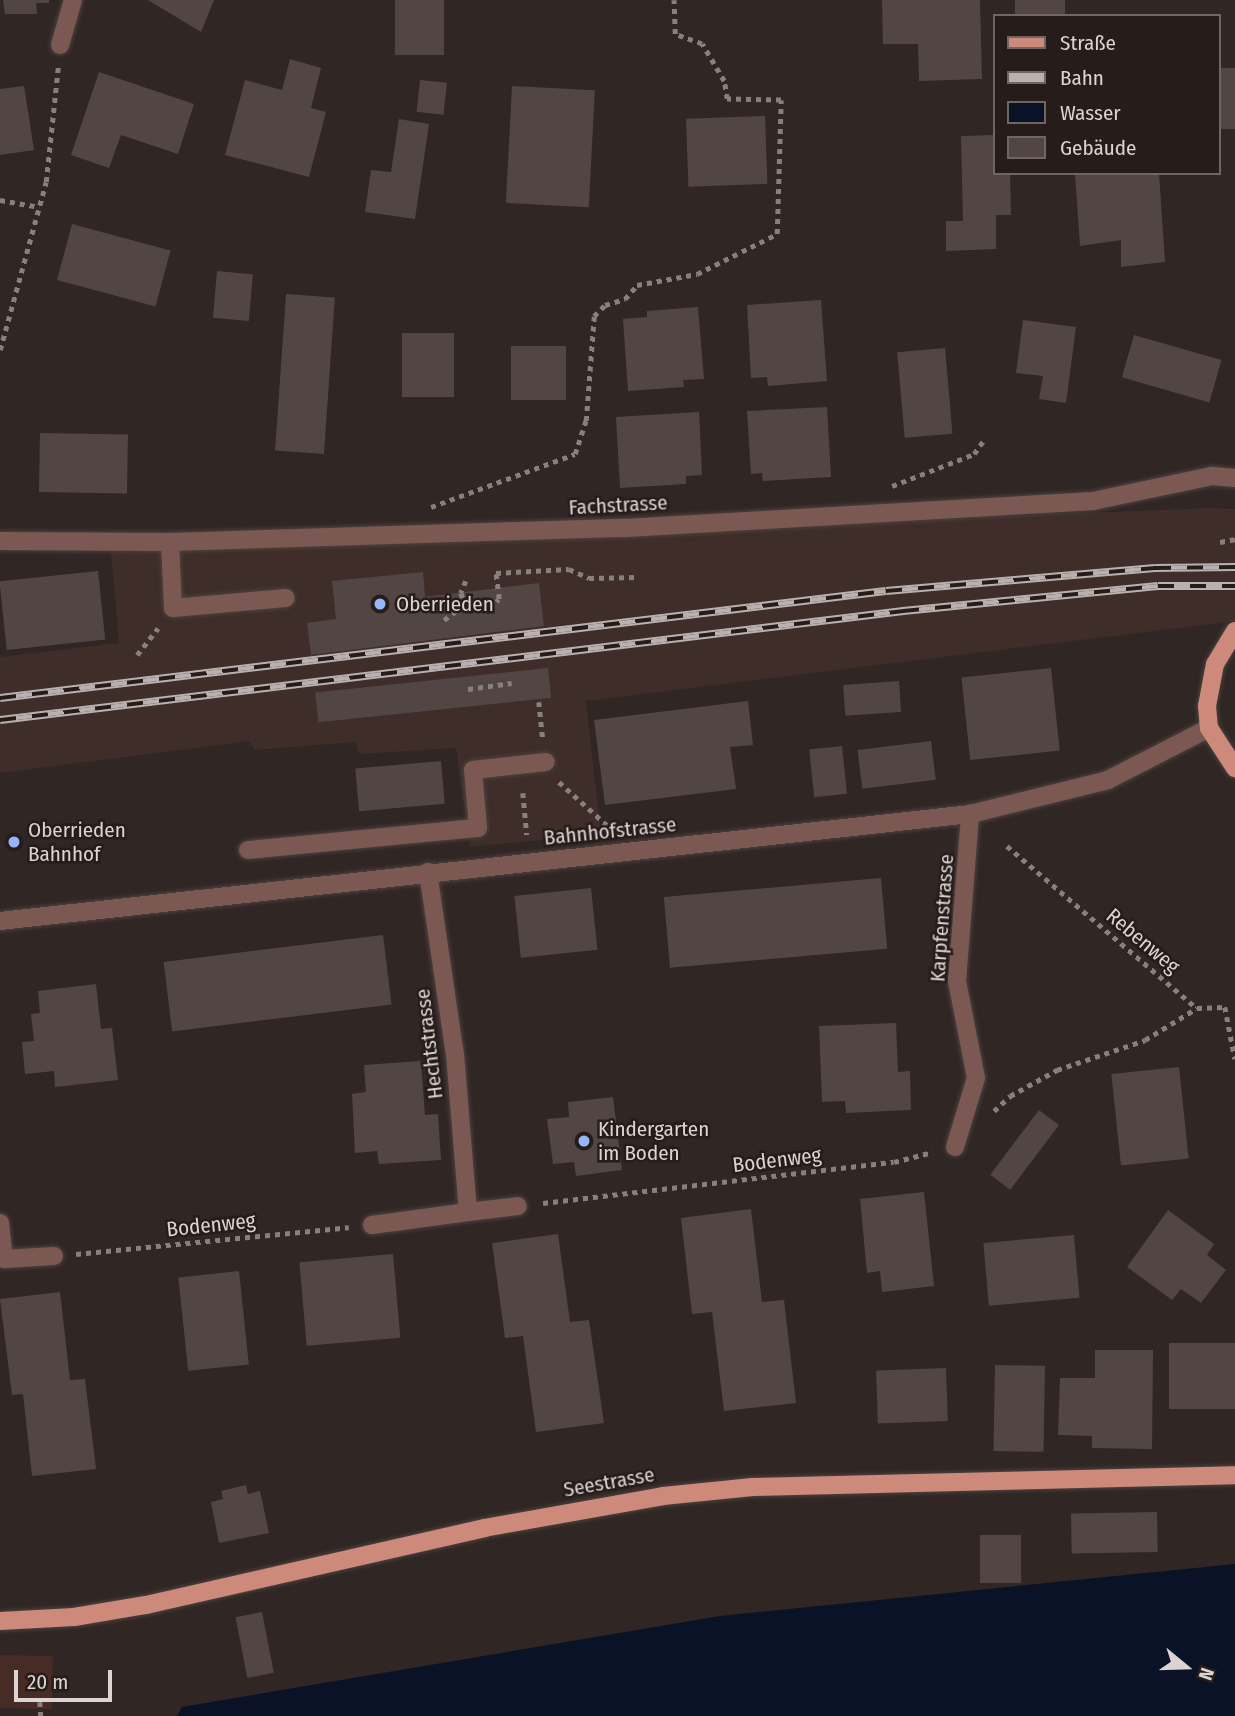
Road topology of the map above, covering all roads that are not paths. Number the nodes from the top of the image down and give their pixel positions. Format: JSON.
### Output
{"nodes":[{"id":1,"x":73,"y":0,"type":"edge"},
{"id":2,"x":60,"y":46,"type":"dead end"},
{"id":3,"x":1235,"y":478,"type":"edge"},
{"id":4,"x":0,"y":541,"type":"edge"},
{"id":5,"x":170,"y":542,"type":"junction"},
{"id":6,"x":286,"y":598,"type":"dead end"},
{"id":7,"x":1235,"y":631,"type":"edge"},
{"id":8,"x":1209,"y":728,"type":"junction"},
{"id":9,"x":546,"y":762,"type":"dead end"},
{"id":10,"x":1235,"y":768,"type":"edge"},
{"id":11,"x":971,"y":814,"type":"junction"},
{"id":12,"x":248,"y":850,"type":"dead end"},
{"id":13,"x":428,"y":872,"type":"junction"},
{"id":14,"x":0,"y":920,"type":"edge"},
{"id":15,"x":956,"y":1147,"type":"road end"},
{"id":16,"x":518,"y":1206,"type":"road end"},
{"id":17,"x":468,"y":1212,"type":"junction"},
{"id":18,"x":0,"y":1223,"type":"edge"},
{"id":19,"x":372,"y":1225,"type":"road end"},
{"id":20,"x":54,"y":1256,"type":"road end"},
{"id":21,"x":2,"y":1259,"type":"edge"},
{"id":22,"x":1235,"y":1475,"type":"edge"},
{"id":23,"x":0,"y":1621,"type":"edge"}],
"edges":[{"from":1,"to":2,"type":"street"},
{"from":3,"to":5,"type":"street","name":"Fachstrasse"},
{"from":4,"to":5,"type":"street","name":"Fachstrasse"},
{"from":5,"to":6,"type":"street"},
{"from":7,"to":8,"type":"main road"},
{"from":8,"to":10,"type":"main road"},
{"from":8,"to":11,"type":"street","name":"Bahnhofstrasse"},
{"from":9,"to":12,"type":"street"},
{"from":11,"to":13,"type":"street","name":"Bahnhofstrasse"},
{"from":11,"to":15,"type":"street","name":"Karpfenstrasse"},
{"from":13,"to":14,"type":"street","name":"Bahnhofstrasse"},
{"from":13,"to":17,"type":"street","name":"Hechtstrasse"},
{"from":16,"to":17,"type":"street"},
{"from":17,"to":19,"type":"street"},
{"from":18,"to":21,"type":"street"},
{"from":20,"to":21,"type":"street"},
{"from":22,"to":23,"type":"main road","name":"Seestrasse"}]}
